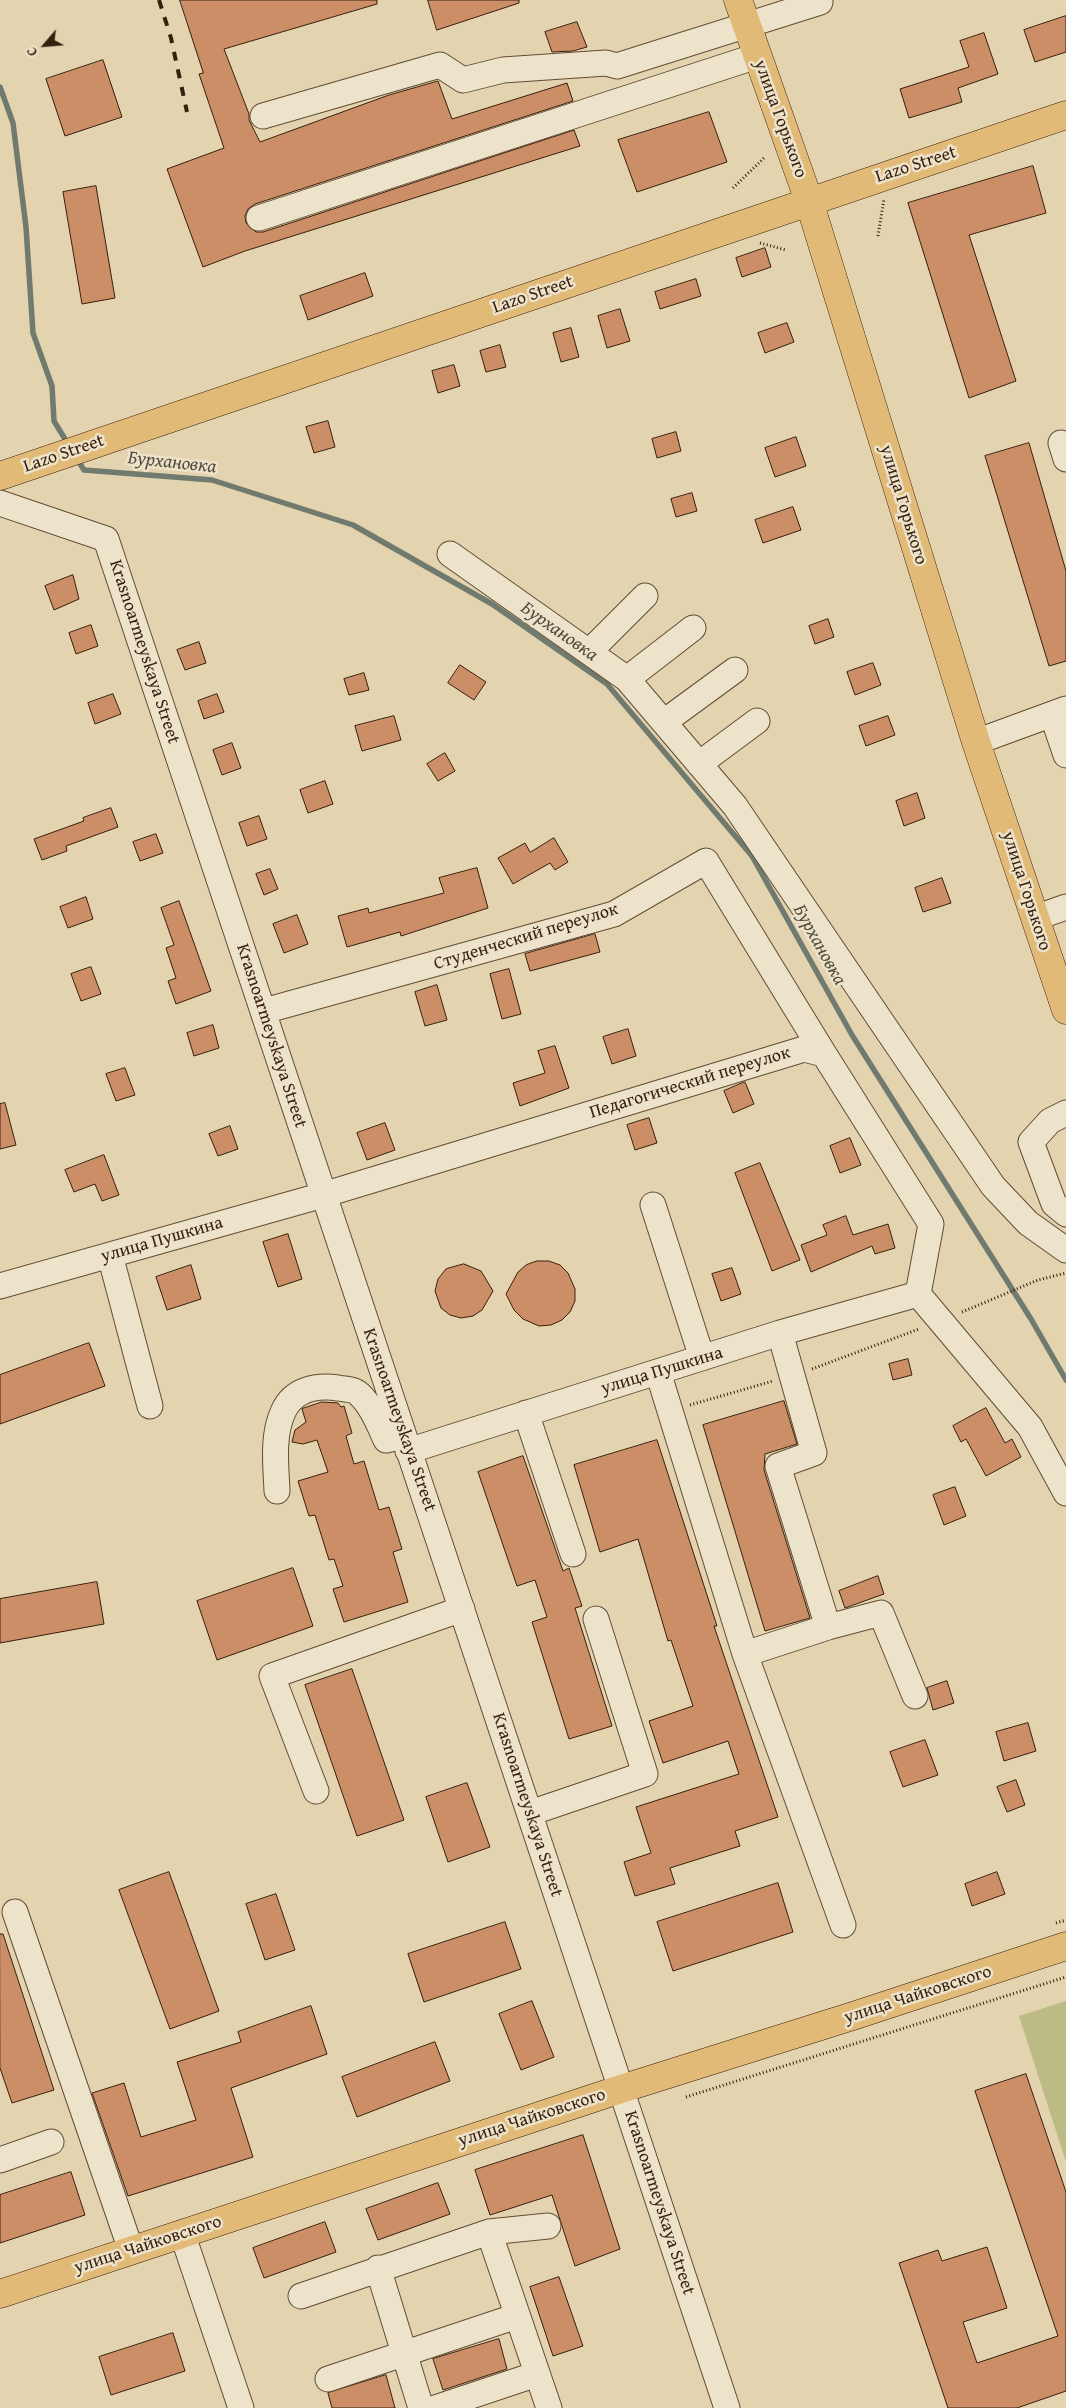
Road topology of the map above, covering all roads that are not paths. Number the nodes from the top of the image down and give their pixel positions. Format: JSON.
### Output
{"nodes":[{"id":1,"x":819,"y":0,"type":"edge"},
{"id":2,"x":742,"y":12,"type":"edge"},
{"id":3,"x":757,"y":56,"type":"junction"},
{"id":4,"x":1066,"y":115,"type":"edge"},
{"id":5,"x":263,"y":116,"type":"dead end"},
{"id":6,"x":810,"y":200,"type":"junction"},
{"id":7,"x":259,"y":218,"type":"dead end"},
{"id":8,"x":0,"y":476,"type":"edge"},
{"id":9,"x":0,"y":503,"type":"edge"},
{"id":10,"x":450,"y":554,"type":"dead end"},
{"id":11,"x":645,"y":596,"type":"dead end"},
{"id":12,"x":693,"y":628,"type":"dead end"},
{"id":13,"x":590,"y":651,"type":"junction"},
{"id":14,"x":735,"y":670,"type":"dead end"},
{"id":15,"x":627,"y":679,"type":"junction"},
{"id":16,"x":1059,"y":712,"type":"edge"},
{"id":17,"x":757,"y":720,"type":"dead end"},
{"id":18,"x":664,"y":722,"type":"junction"},
{"id":19,"x":976,"y":742,"type":"junction"},
{"id":20,"x":1066,"y":755,"type":"edge"},
{"id":21,"x":699,"y":764,"type":"junction"},
{"id":22,"x":1066,"y":907,"type":"edge"},
{"id":23,"x":1035,"y":918,"type":"junction"},
{"id":24,"x":1059,"y":965,"type":"edge"},
{"id":25,"x":1066,"y":1010,"type":"edge"},
{"id":26,"x":264,"y":1012,"type":"junction"},
{"id":27,"x":824,"y":1054,"type":"junction"},
{"id":28,"x":1066,"y":1114,"type":"edge"},
{"id":29,"x":324,"y":1195,"type":"junction"},
{"id":30,"x":653,"y":1205,"type":"dead end"},
{"id":31,"x":1066,"y":1214,"type":"edge"},
{"id":32,"x":1066,"y":1250,"type":"edge"},
{"id":33,"x":110,"y":1255,"type":"junction"},
{"id":34,"x":0,"y":1286,"type":"edge"},
{"id":35,"x":918,"y":1294,"type":"junction"},
{"id":36,"x":780,"y":1333,"type":"junction"},
{"id":37,"x":702,"y":1358,"type":"junction"},
{"id":38,"x":658,"y":1372,"type":"junction"},
{"id":39,"x":150,"y":1406,"type":"dead end"},
{"id":40,"x":526,"y":1414,"type":"junction"},
{"id":41,"x":405,"y":1444,"type":"junction"},
{"id":42,"x":277,"y":1491,"type":"dead end"},
{"id":43,"x":1066,"y":1493,"type":"edge"},
{"id":44,"x":573,"y":1554,"type":"dead end"},
{"id":45,"x":462,"y":1609,"type":"junction"},
{"id":46,"x":596,"y":1619,"type":"dead end"},
{"id":47,"x":828,"y":1627,"type":"junction"},
{"id":48,"x":746,"y":1654,"type":"junction"},
{"id":49,"x":915,"y":1696,"type":"dead end"},
{"id":50,"x":316,"y":1791,"type":"dead end"},
{"id":51,"x":530,"y":1813,"type":"junction"},
{"id":52,"x":15,"y":1912,"type":"dead end"},
{"id":53,"x":843,"y":1925,"type":"dead end"},
{"id":54,"x":1066,"y":1946,"type":"edge"},
{"id":55,"x":621,"y":2089,"type":"junction"},
{"id":56,"x":51,"y":2142,"type":"dead end"},
{"id":57,"x":0,"y":2160,"type":"edge"},
{"id":58,"x":548,"y":2226,"type":"dead end"},
{"id":59,"x":489,"y":2232,"type":"junction"},
{"id":60,"x":182,"y":2233,"type":"junction"},
{"id":61,"x":131,"y":2250,"type":"junction"},
{"id":62,"x":378,"y":2268,"type":"junction"},
{"id":63,"x":0,"y":2294,"type":"edge"},
{"id":64,"x":301,"y":2296,"type":"dead end"},
{"id":65,"x":517,"y":2316,"type":"junction"},
{"id":66,"x":404,"y":2353,"type":"junction"},
{"id":67,"x":537,"y":2374,"type":"junction"},
{"id":68,"x":328,"y":2378,"type":"dead end"},
{"id":69,"x":241,"y":2408,"type":"edge"},
{"id":70,"x":421,"y":2408,"type":"edge"},
{"id":71,"x":435,"y":2408,"type":"edge"},
{"id":72,"x":549,"y":2408,"type":"edge"},
{"id":73,"x":727,"y":2408,"type":"edge"}],
"edges":[{"from":1,"to":2,"type":"street"},
{"from":2,"to":3,"type":"main road","name":"улица Горького"},
{"from":2,"to":5,"type":"street"},
{"from":3,"to":6,"type":"main road","name":"улица Горького"},
{"from":3,"to":7,"type":"street"},
{"from":4,"to":6,"type":"main road","name":"Lazo Street"},
{"from":6,"to":8,"type":"main road","name":"Lazo Street"},
{"from":6,"to":19,"type":"main road","name":"улица Горького"},
{"from":9,"to":26,"type":"street","name":"Krasnoarmeyskaya Street"},
{"from":10,"to":13,"type":"street"},
{"from":11,"to":13,"type":"street"},
{"from":12,"to":15,"type":"street"},
{"from":13,"to":15,"type":"street"},
{"from":14,"to":18,"type":"street"},
{"from":15,"to":18,"type":"street"},
{"from":16,"to":19,"type":"street"},
{"from":16,"to":20,"type":"street"},
{"from":17,"to":21,"type":"street"},
{"from":18,"to":21,"type":"street"},
{"from":19,"to":23,"type":"main road","name":"улица Горького"},
{"from":21,"to":32,"type":"street"},
{"from":22,"to":23,"type":"street"},
{"from":23,"to":24,"type":"main road","name":"улица Горького"},
{"from":24,"to":25,"type":"main road","name":"улица Горького"},
{"from":26,"to":27,"type":"street","name":"Студенческий переулок"},
{"from":26,"to":29,"type":"street","name":"Krasnoarmeyskaya Street"},
{"from":27,"to":29,"type":"street","name":"Педагогический переулок"},
{"from":27,"to":35,"type":"street"},
{"from":28,"to":31,"type":"street"},
{"from":29,"to":33,"type":"street","name":"улица Пушкина"},
{"from":29,"to":41,"type":"street","name":"Krasnoarmeyskaya Street"},
{"from":30,"to":37,"type":"street"},
{"from":33,"to":34,"type":"street","name":"улица Пушкина"},
{"from":33,"to":39,"type":"street"},
{"from":35,"to":36,"type":"street","name":"улица Пушкина"},
{"from":35,"to":43,"type":"street"},
{"from":36,"to":37,"type":"street","name":"улица Пушкина"},
{"from":36,"to":47,"type":"street"},
{"from":37,"to":38,"type":"street","name":"улица Пушкина"},
{"from":38,"to":40,"type":"street","name":"улица Пушкина"},
{"from":38,"to":48,"type":"street"},
{"from":40,"to":41,"type":"street","name":"улица Пушкина"},
{"from":40,"to":44,"type":"street"},
{"from":41,"to":42,"type":"street"},
{"from":41,"to":45,"type":"street","name":"Krasnoarmeyskaya Street"},
{"from":45,"to":50,"type":"street"},
{"from":45,"to":51,"type":"street","name":"Krasnoarmeyskaya Street"},
{"from":46,"to":51,"type":"street"},
{"from":47,"to":48,"type":"street"},
{"from":47,"to":49,"type":"street"},
{"from":48,"to":53,"type":"street"},
{"from":51,"to":55,"type":"street","name":"Krasnoarmeyskaya Street"},
{"from":52,"to":61,"type":"street"},
{"from":54,"to":55,"type":"main road","name":"улица Чайковского"},
{"from":55,"to":60,"type":"main road","name":"улица Чайковского"},
{"from":55,"to":73,"type":"street","name":"Krasnoarmeyskaya Street"},
{"from":56,"to":57,"type":"street"},
{"from":58,"to":59,"type":"street"},
{"from":59,"to":62,"type":"street"},
{"from":59,"to":65,"type":"street"},
{"from":60,"to":61,"type":"main road","name":"улица Чайковского"},
{"from":60,"to":69,"type":"street"},
{"from":61,"to":63,"type":"main road","name":"улица Чайковского"},
{"from":62,"to":64,"type":"street"},
{"from":62,"to":66,"type":"street"},
{"from":65,"to":66,"type":"street"},
{"from":65,"to":67,"type":"street"},
{"from":66,"to":68,"type":"street"},
{"from":66,"to":70,"type":"street"},
{"from":67,"to":71,"type":"street"},
{"from":67,"to":72,"type":"street"}]}
